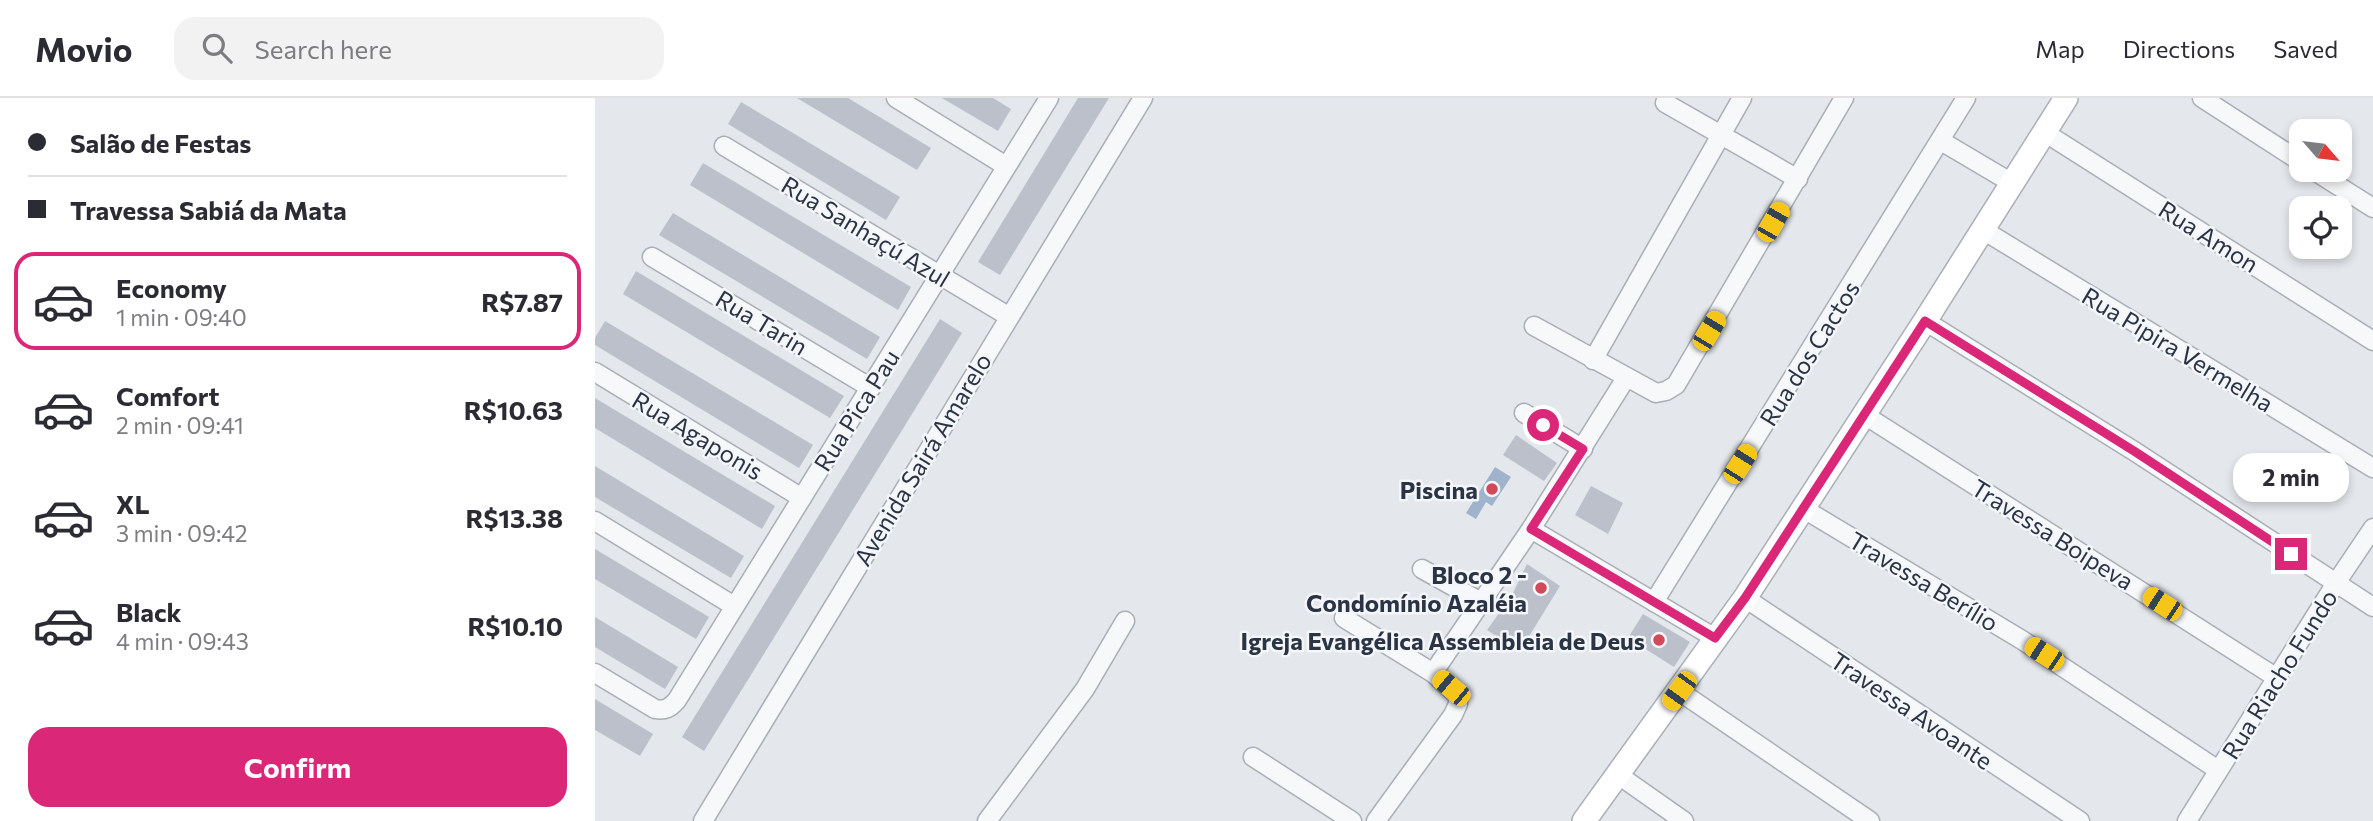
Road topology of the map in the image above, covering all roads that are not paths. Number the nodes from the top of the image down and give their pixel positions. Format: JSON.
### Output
{"nodes":[{"id":1,"x":895,"y":98,"type":"edge"},
{"id":2,"x":1049,"y":98,"type":"edge"},
{"id":3,"x":1143,"y":98,"type":"edge"},
{"id":4,"x":1742,"y":98,"type":"edge"},
{"id":5,"x":1844,"y":98,"type":"edge"},
{"id":6,"x":1966,"y":98,"type":"edge"},
{"id":7,"x":2066,"y":98,"type":"edge"},
{"id":8,"x":2202,"y":98,"type":"edge"},
{"id":9,"x":1665,"y":103,"type":"dead end"},
{"id":10,"x":2044,"y":132,"type":"junction"},
{"id":11,"x":1721,"y":134,"type":"junction"},
{"id":12,"x":1941,"y":141,"type":"junction"},
{"id":13,"x":724,"y":146,"type":"dead end"},
{"id":14,"x":2289,"y":154,"type":"edge"},
{"id":15,"x":1006,"y":166,"type":"junction"},
{"id":16,"x":1798,"y":179,"type":"junction"},
{"id":17,"x":2332,"y":182,"type":"edge"},
{"id":18,"x":2012,"y":183,"type":"junction"},
{"id":19,"x":2373,"y":208,"type":"edge"},
{"id":20,"x":1983,"y":230,"type":"junction"},
{"id":21,"x":652,"y":257,"type":"dead end"},
{"id":22,"x":939,"y":275,"type":"junction"},
{"id":23,"x":1008,"y":316,"type":"junction"},
{"id":24,"x":1925,"y":321,"type":"junction"},
{"id":25,"x":1534,"y":326,"type":"dead end"},
{"id":26,"x":2373,"y":341,"type":"edge"},
{"id":27,"x":1593,"y":360,"type":"junction"},
{"id":28,"x":595,"y":372,"type":"edge"},
{"id":29,"x":1626,"y":378,"type":"junction"},
{"id":30,"x":870,"y":388,"type":"junction"},
{"id":31,"x":1524,"y":412,"type":"dead end"},
{"id":32,"x":1863,"y":414,"type":"junction"},
{"id":33,"x":1583,"y":449,"type":"junction"},
{"id":34,"x":2373,"y":468,"type":"edge"},
{"id":35,"x":802,"y":498,"type":"junction"},
{"id":36,"x":1804,"y":509,"type":"junction"},
{"id":37,"x":595,"y":522,"type":"edge"},
{"id":38,"x":2373,"y":528,"type":"edge"},
{"id":39,"x":1531,"y":529,"type":"junction"},
{"id":40,"x":1422,"y":569,"type":"dead end"},
{"id":41,"x":2336,"y":583,"type":"junction"},
{"id":42,"x":1745,"y":598,"type":"junction"},
{"id":43,"x":1654,"y":602,"type":"junction"},
{"id":44,"x":1481,"y":603,"type":"junction"},
{"id":45,"x":734,"y":606,"type":"junction"},
{"id":46,"x":2373,"y":607,"type":"edge"},
{"id":47,"x":1343,"y":618,"type":"dead end"},
{"id":48,"x":1125,"y":621,"type":"dead end"},
{"id":49,"x":1715,"y":638,"type":"junction"},
{"id":50,"x":595,"y":673,"type":"edge"},
{"id":51,"x":1433,"y":673,"type":"junction"},
{"id":52,"x":2277,"y":678,"type":"junction"},
{"id":53,"x":1679,"y":691,"type":"junction"},
{"id":54,"x":1253,"y":757,"type":"dead end"},
{"id":55,"x":2218,"y":770,"type":"junction"},
{"id":56,"x":1617,"y":774,"type":"junction"},
{"id":57,"x":713,"y":803,"type":"junction"},
{"id":58,"x":697,"y":821,"type":"edge"},
{"id":59,"x":703,"y":821,"type":"edge"},
{"id":60,"x":987,"y":821,"type":"edge"},
{"id":61,"x":1352,"y":821,"type":"edge"},
{"id":62,"x":1376,"y":821,"type":"edge"},
{"id":63,"x":1584,"y":821,"type":"edge"},
{"id":64,"x":1684,"y":821,"type":"edge"},
{"id":65,"x":1870,"y":821,"type":"edge"},
{"id":66,"x":2080,"y":821,"type":"edge"},
{"id":67,"x":2187,"y":821,"type":"edge"}],
"edges":[{"from":1,"to":15,"type":"street"},
{"from":2,"to":15,"type":"street","name":"Rua Pica Pau"},
{"from":3,"to":23,"type":"street","name":"Avenida Sairá Amarelo"},
{"from":4,"to":11,"type":"street"},
{"from":5,"to":16,"type":"street"},
{"from":6,"to":12,"type":"street","name":"Rua dos Cactos"},
{"from":7,"to":10,"type":"street"},
{"from":8,"to":14,"type":"street"},
{"from":9,"to":11,"type":"street"},
{"from":10,"to":18,"type":"street"},
{"from":10,"to":26,"type":"street","name":"Rua Amon"},
{"from":11,"to":16,"type":"street"},
{"from":11,"to":27,"type":"street"},
{"from":12,"to":18,"type":"street"},
{"from":12,"to":43,"type":"street","name":"Rua dos Cactos"},
{"from":13,"to":22,"type":"street","name":"Rua Sanhaçú Azul"},
{"from":15,"to":22,"type":"street","name":"Rua Pica Pau"},
{"from":16,"to":29,"type":"street"},
{"from":17,"to":19,"type":"street"},
{"from":18,"to":20,"type":"street"},
{"from":20,"to":24,"type":"street"},
{"from":20,"to":34,"type":"street","name":"Rua Pipira Vermelha"},
{"from":21,"to":30,"type":"street","name":"Rua Tarin"},
{"from":22,"to":23,"type":"street","name":"Rua Sanhaçú Azul"},
{"from":22,"to":30,"type":"street","name":"Rua Pica Pau"},
{"from":23,"to":57,"type":"street","name":"Avenida Sairá Amarelo"},
{"from":24,"to":32,"type":"street"},
{"from":24,"to":41,"type":"street"},
{"from":25,"to":27,"type":"street"},
{"from":27,"to":29,"type":"street"},
{"from":28,"to":35,"type":"street","name":"Rua Agaponis"},
{"from":29,"to":33,"type":"street"},
{"from":30,"to":35,"type":"street","name":"Rua Pica Pau"},
{"from":31,"to":33,"type":"street"},
{"from":32,"to":36,"type":"street"},
{"from":32,"to":52,"type":"street","name":"Travessa Boipeva"},
{"from":33,"to":39,"type":"street"},
{"from":35,"to":45,"type":"street","name":"Rua Pica Pau"},
{"from":36,"to":42,"type":"street"},
{"from":36,"to":55,"type":"street","name":"Travessa Berílio"},
{"from":37,"to":45,"type":"street"},
{"from":38,"to":41,"type":"street","name":"Rua Riacho Fundo"},
{"from":39,"to":43,"type":"street"},
{"from":39,"to":44,"type":"street"},
{"from":40,"to":44,"type":"street"},
{"from":41,"to":46,"type":"street"},
{"from":41,"to":52,"type":"street","name":"Rua Riacho Fundo"},
{"from":42,"to":49,"type":"street"},
{"from":42,"to":66,"type":"street","name":"Travessa Avoante"},
{"from":43,"to":49,"type":"street"},
{"from":44,"to":51,"type":"street"},
{"from":45,"to":50,"type":"street","name":"Rua Pica Pau"},
{"from":47,"to":51,"type":"street"},
{"from":48,"to":60,"type":"street"},
{"from":49,"to":53,"type":"street"},
{"from":51,"to":62,"type":"street"},
{"from":52,"to":55,"type":"street","name":"Rua Riacho Fundo"},
{"from":53,"to":56,"type":"street"},
{"from":53,"to":65,"type":"street"},
{"from":54,"to":61,"type":"street"},
{"from":55,"to":67,"type":"street","name":"Rua Riacho Fundo"},
{"from":56,"to":63,"type":"street"},
{"from":56,"to":64,"type":"street"},
{"from":57,"to":58,"type":"street"},
{"from":57,"to":59,"type":"street","name":"Avenida Sairá Amarelo"}]}
